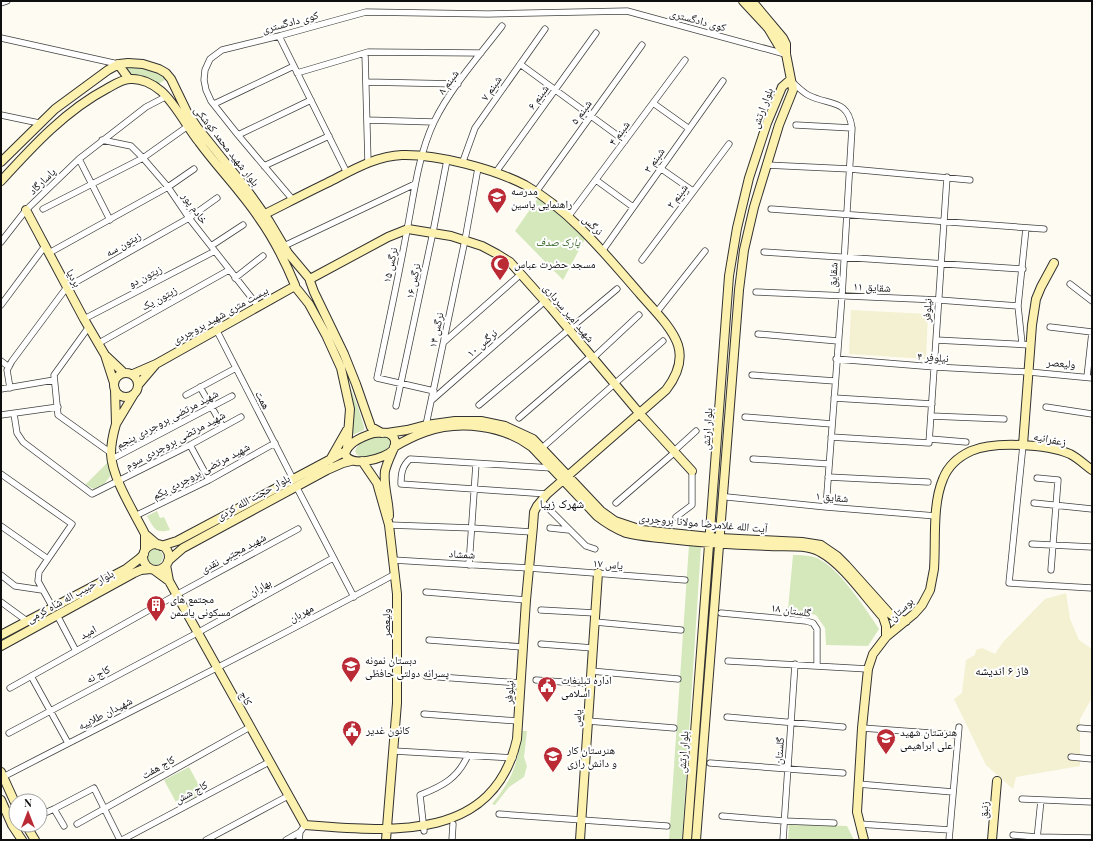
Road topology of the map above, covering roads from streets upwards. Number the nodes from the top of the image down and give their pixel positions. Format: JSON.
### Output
{"nodes":[{"id":1,"x":7,"y":1,"type":"edge"},
{"id":2,"x":743,"y":1,"type":"edge"},
{"id":3,"x":752,"y":1,"type":"edge"},
{"id":4,"x":1,"y":3,"type":"edge"},
{"id":5,"x":502,"y":26,"type":"dead end"},
{"id":6,"x":545,"y":29,"type":"dead end"},
{"id":7,"x":596,"y":33,"type":"dead end"},
{"id":8,"x":279,"y":36,"type":"junction"},
{"id":9,"x":1,"y":38,"type":"edge"},
{"id":10,"x":642,"y":45,"type":"dead end"},
{"id":11,"x":365,"y":53,"type":"junction"},
{"id":12,"x":481,"y":53,"type":"junction"},
{"id":13,"x":786,"y":54,"type":"junction"},
{"id":14,"x":685,"y":60,"type":"dead end"},
{"id":15,"x":118,"y":64,"type":"junction"},
{"id":16,"x":520,"y":64,"type":"junction"},
{"id":17,"x":294,"y":66,"type":"junction"},
{"id":18,"x":297,"y":73,"type":"junction"},
{"id":19,"x":129,"y":79,"type":"junction"},
{"id":20,"x":171,"y":79,"type":"junction"},
{"id":21,"x":790,"y":80,"type":"junction"},
{"id":22,"x":723,"y":81,"type":"dead end"},
{"id":23,"x":366,"y":82,"type":"junction"},
{"id":24,"x":458,"y":84,"type":"junction"},
{"id":25,"x":156,"y":87,"type":"junction"},
{"id":26,"x":555,"y":90,"type":"junction"},
{"id":27,"x":166,"y":96,"type":"junction"},
{"id":28,"x":311,"y":100,"type":"junction"},
{"id":29,"x":653,"y":103,"type":"junction"},
{"id":30,"x":214,"y":104,"type":"junction"},
{"id":31,"x":1,"y":115,"type":"edge"},
{"id":32,"x":590,"y":116,"type":"junction"},
{"id":33,"x":366,"y":120,"type":"junction"},
{"id":34,"x":434,"y":122,"type":"junction"},
{"id":35,"x":39,"y":123,"type":"junction"},
{"id":36,"x":796,"y":125,"type":"dead end"},
{"id":37,"x":188,"y":126,"type":"junction"},
{"id":38,"x":688,"y":128,"type":"junction"},
{"id":39,"x":852,"y":128,"type":"junction"},
{"id":40,"x":238,"y":136,"type":"junction"},
{"id":41,"x":329,"y":136,"type":"junction"},
{"id":42,"x":102,"y":140,"type":"junction"},
{"id":43,"x":625,"y":141,"type":"junction"},
{"id":44,"x":729,"y":144,"type":"dead end"},
{"id":45,"x":422,"y":156,"type":"junction"},
{"id":46,"x":143,"y":158,"type":"junction"},
{"id":47,"x":79,"y":159,"type":"junction"},
{"id":48,"x":447,"y":160,"type":"junction"},
{"id":49,"x":1,"y":162,"type":"edge"},
{"id":50,"x":368,"y":163,"type":"junction"},
{"id":51,"x":462,"y":164,"type":"junction"},
{"id":52,"x":766,"y":165,"type":"junction"},
{"id":53,"x":264,"y":166,"type":"junction"},
{"id":54,"x":478,"y":168,"type":"junction"},
{"id":55,"x":660,"y":168,"type":"junction"},
{"id":56,"x":194,"y":169,"type":"dead end"},
{"id":57,"x":850,"y":169,"type":"junction"},
{"id":58,"x":496,"y":172,"type":"junction"},
{"id":59,"x":347,"y":173,"type":"junction"},
{"id":60,"x":947,"y":177,"type":"junction"},
{"id":61,"x":596,"y":180,"type":"junction"},
{"id":62,"x":970,"y":180,"type":"dead end"},
{"id":63,"x":1,"y":181,"type":"edge"},
{"id":64,"x":91,"y":184,"type":"junction"},
{"id":65,"x":415,"y":184,"type":"junction"},
{"id":66,"x":168,"y":187,"type":"junction"},
{"id":67,"x":693,"y":191,"type":"junction"},
{"id":68,"x":536,"y":192,"type":"junction"},
{"id":69,"x":217,"y":198,"type":"dead end"},
{"id":70,"x":293,"y":200,"type":"junction"},
{"id":71,"x":633,"y":207,"type":"junction"},
{"id":72,"x":43,"y":209,"type":"dead end"},
{"id":73,"x":771,"y":209,"type":"dead end"},
{"id":74,"x":26,"y":210,"type":"junction"},
{"id":75,"x":265,"y":214,"type":"junction"},
{"id":76,"x":847,"y":214,"type":"junction"},
{"id":77,"x":568,"y":217,"type":"junction"},
{"id":78,"x":189,"y":218,"type":"junction"},
{"id":79,"x":110,"y":220,"type":"junction"},
{"id":80,"x":944,"y":221,"type":"junction"},
{"id":81,"x":243,"y":225,"type":"dead end"},
{"id":82,"x":1026,"y":228,"type":"junction"},
{"id":83,"x":408,"y":229,"type":"junction"},
{"id":84,"x":1044,"y":229,"type":"dead end"},
{"id":85,"x":433,"y":232,"type":"junction"},
{"id":86,"x":465,"y":240,"type":"junction"},
{"id":87,"x":1,"y":242,"type":"edge"},
{"id":88,"x":211,"y":246,"type":"junction"},
{"id":89,"x":284,"y":246,"type":"junction"},
{"id":90,"x":47,"y":250,"type":"junction"},
{"id":91,"x":603,"y":250,"type":"junction"},
{"id":92,"x":705,"y":251,"type":"dead end"},
{"id":93,"x":215,"y":252,"type":"junction"},
{"id":94,"x":764,"y":252,"type":"dead end"},
{"id":95,"x":263,"y":256,"type":"dead end"},
{"id":96,"x":844,"y":258,"type":"junction"},
{"id":97,"x":642,"y":260,"type":"dead end"},
{"id":98,"x":1054,"y":263,"type":"dead end"},
{"id":99,"x":942,"y":264,"type":"junction"},
{"id":100,"x":1023,"y":269,"type":"junction"},
{"id":101,"x":229,"y":270,"type":"junction"},
{"id":102,"x":521,"y":274,"type":"junction"},
{"id":103,"x":235,"y":278,"type":"junction"},
{"id":104,"x":310,"y":279,"type":"junction"},
{"id":105,"x":1070,"y":284,"type":"dead end"},
{"id":106,"x":296,"y":286,"type":"junction"},
{"id":107,"x":67,"y":287,"type":"junction"},
{"id":108,"x":617,"y":289,"type":"dead end"},
{"id":109,"x":756,"y":292,"type":"dead end"},
{"id":110,"x":842,"y":296,"type":"junction"},
{"id":111,"x":939,"y":300,"type":"junction"},
{"id":112,"x":545,"y":301,"type":"junction"},
{"id":113,"x":1092,"y":301,"type":"edge"},
{"id":114,"x":1,"y":305,"type":"edge"},
{"id":115,"x":258,"y":306,"type":"junction"},
{"id":116,"x":1018,"y":306,"type":"junction"},
{"id":117,"x":656,"y":313,"type":"junction"},
{"id":118,"x":639,"y":315,"type":"dead end"},
{"id":119,"x":84,"y":319,"type":"junction"},
{"id":120,"x":1050,"y":327,"type":"dead end"},
{"id":121,"x":88,"y":328,"type":"junction"},
{"id":122,"x":216,"y":329,"type":"junction"},
{"id":123,"x":569,"y":329,"type":"junction"},
{"id":124,"x":1092,"y":332,"type":"edge"},
{"id":125,"x":758,"y":334,"type":"dead end"},
{"id":126,"x":936,"y":340,"type":"junction"},
{"id":127,"x":663,"y":341,"type":"dead end"},
{"id":128,"x":838,"y":341,"type":"junction"},
{"id":129,"x":444,"y":342,"type":"junction"},
{"id":130,"x":98,"y":343,"type":"junction"},
{"id":131,"x":1022,"y":344,"type":"junction"},
{"id":132,"x":1031,"y":345,"type":"junction"},
{"id":133,"x":105,"y":355,"type":"junction"},
{"id":134,"x":592,"y":357,"type":"junction"},
{"id":135,"x":836,"y":359,"type":"junction"},
{"id":136,"x":1,"y":361,"type":"edge"},
{"id":137,"x":156,"y":364,"type":"junction"},
{"id":138,"x":9,"y":367,"type":"junction"},
{"id":139,"x":935,"y":367,"type":"junction"},
{"id":140,"x":236,"y":368,"type":"junction"},
{"id":141,"x":1029,"y":372,"type":"junction"},
{"id":142,"x":124,"y":373,"type":"junction"},
{"id":143,"x":133,"y":374,"type":"junction"},
{"id":144,"x":752,"y":375,"type":"dead end"},
{"id":145,"x":1089,"y":377,"type":"edge"},
{"id":146,"x":54,"y":380,"type":"junction"},
{"id":147,"x":835,"y":381,"type":"junction"},
{"id":148,"x":139,"y":384,"type":"junction"},
{"id":149,"x":402,"y":384,"type":"junction"},
{"id":150,"x":614,"y":384,"type":"junction"},
{"id":151,"x":114,"y":386,"type":"junction"},
{"id":152,"x":200,"y":387,"type":"junction"},
{"id":153,"x":10,"y":388,"type":"junction"},
{"id":154,"x":1,"y":389,"type":"edge"},
{"id":155,"x":434,"y":391,"type":"junction"},
{"id":156,"x":134,"y":394,"type":"junction"},
{"id":157,"x":186,"y":395,"type":"dead end"},
{"id":158,"x":232,"y":396,"type":"dead end"},
{"id":159,"x":834,"y":398,"type":"junction"},
{"id":160,"x":432,"y":400,"type":"junction"},
{"id":161,"x":932,"y":404,"type":"junction"},
{"id":162,"x":479,"y":405,"type":"dead end"},
{"id":163,"x":212,"y":406,"type":"junction"},
{"id":164,"x":396,"y":406,"type":"dead end"},
{"id":165,"x":58,"y":407,"type":"junction"},
{"id":166,"x":1046,"y":407,"type":"dead end"},
{"id":167,"x":14,"y":414,"type":"junction"},
{"id":168,"x":640,"y":414,"type":"junction"},
{"id":169,"x":1092,"y":414,"type":"edge"},
{"id":170,"x":1,"y":415,"type":"edge"},
{"id":171,"x":931,"y":416,"type":"junction"},
{"id":172,"x":241,"y":417,"type":"dead end"},
{"id":173,"x":745,"y":417,"type":"dead end"},
{"id":174,"x":519,"y":418,"type":"dead end"},
{"id":175,"x":1004,"y":419,"type":"dead end"},
{"id":176,"x":116,"y":424,"type":"junction"},
{"id":177,"x":832,"y":424,"type":"junction"},
{"id":178,"x":223,"y":427,"type":"junction"},
{"id":179,"x":348,"y":427,"type":"junction"},
{"id":180,"x":426,"y":428,"type":"junction"},
{"id":181,"x":696,"y":431,"type":"dead end"},
{"id":182,"x":385,"y":433,"type":"junction"},
{"id":183,"x":831,"y":437,"type":"junction"},
{"id":184,"x":930,"y":441,"type":"junction"},
{"id":185,"x":966,"y":442,"type":"dead end"},
{"id":186,"x":275,"y":443,"type":"junction"},
{"id":187,"x":190,"y":445,"type":"junction"},
{"id":188,"x":1023,"y":445,"type":"junction"},
{"id":189,"x":394,"y":448,"type":"junction"},
{"id":190,"x":542,"y":448,"type":"junction"},
{"id":191,"x":346,"y":450,"type":"junction"},
{"id":192,"x":674,"y":452,"type":"junction"},
{"id":193,"x":111,"y":456,"type":"junction"},
{"id":194,"x":753,"y":459,"type":"dead end"},
{"id":195,"x":330,"y":460,"type":"junction"},
{"id":196,"x":351,"y":461,"type":"junction"},
{"id":197,"x":362,"y":461,"type":"junction"},
{"id":198,"x":476,"y":464,"type":"junction"},
{"id":199,"x":829,"y":464,"type":"junction"},
{"id":200,"x":553,"y":468,"type":"junction"},
{"id":201,"x":1092,"y":470,"type":"edge"},
{"id":202,"x":692,"y":471,"type":"joint"},
{"id":203,"x":1,"y":474,"type":"edge"},
{"id":204,"x":828,"y":477,"type":"junction"},
{"id":205,"x":566,"y":478,"type":"junction"},
{"id":206,"x":1037,"y":478,"type":"dead end"},
{"id":207,"x":209,"y":480,"type":"junction"},
{"id":208,"x":118,"y":481,"type":"junction"},
{"id":209,"x":928,"y":482,"type":"dead end"},
{"id":210,"x":295,"y":483,"type":"junction"},
{"id":211,"x":474,"y":488,"type":"junction"},
{"id":212,"x":547,"y":494,"type":"junction"},
{"id":213,"x":727,"y":497,"type":"dead end"},
{"id":214,"x":541,"y":501,"type":"junction"},
{"id":215,"x":616,"y":503,"type":"dead end"},
{"id":216,"x":1034,"y":504,"type":"dead end"},
{"id":217,"x":1057,"y":506,"type":"junction"},
{"id":218,"x":826,"y":507,"type":"junction"},
{"id":219,"x":1092,"y":509,"type":"edge"},
{"id":220,"x":135,"y":516,"type":"junction"},
{"id":221,"x":936,"y":516,"type":"junction"},
{"id":222,"x":676,"y":517,"type":"dead end"},
{"id":223,"x":388,"y":525,"type":"junction"},
{"id":224,"x":1,"y":526,"type":"edge"},
{"id":225,"x":472,"y":528,"type":"junction"},
{"id":226,"x":550,"y":528,"type":"dead end"},
{"id":227,"x":298,"y":529,"type":"dead end"},
{"id":228,"x":570,"y":530,"type":"junction"},
{"id":229,"x":532,"y":532,"type":"junction"},
{"id":230,"x":144,"y":534,"type":"junction"},
{"id":231,"x":710,"y":540,"type":"junction"},
{"id":232,"x":719,"y":541,"type":"junction"},
{"id":233,"x":1032,"y":544,"type":"dead end"},
{"id":234,"x":160,"y":545,"type":"junction"},
{"id":235,"x":1053,"y":545,"type":"junction"},
{"id":236,"x":1092,"y":547,"type":"edge"},
{"id":237,"x":595,"y":549,"type":"dead end"},
{"id":238,"x":144,"y":552,"type":"junction"},
{"id":239,"x":333,"y":558,"type":"junction"},
{"id":240,"x":48,"y":559,"type":"junction"},
{"id":241,"x":393,"y":560,"type":"junction"},
{"id":242,"x":167,"y":563,"type":"junction"},
{"id":243,"x":470,"y":565,"type":"junction"},
{"id":244,"x":529,"y":568,"type":"junction"},
{"id":245,"x":153,"y":570,"type":"junction"},
{"id":246,"x":1051,"y":570,"type":"dead end"},
{"id":247,"x":598,"y":573,"type":"junction"},
{"id":248,"x":395,"y":574,"type":"junction"},
{"id":249,"x":1,"y":575,"type":"edge"},
{"id":250,"x":685,"y":580,"type":"dead end"},
{"id":251,"x":169,"y":581,"type":"junction"},
{"id":252,"x":1092,"y":588,"type":"edge"},
{"id":253,"x":42,"y":590,"type":"junction"},
{"id":254,"x":426,"y":592,"type":"dead end"},
{"id":255,"x":176,"y":595,"type":"junction"},
{"id":256,"x":354,"y":597,"type":"junction"},
{"id":257,"x":526,"y":600,"type":"junction"},
{"id":258,"x":1,"y":602,"type":"edge"},
{"id":259,"x":878,"y":606,"type":"junction"},
{"id":260,"x":53,"y":608,"type":"junction"},
{"id":261,"x":541,"y":610,"type":"dead end"},
{"id":262,"x":721,"y":613,"type":"dead end"},
{"id":263,"x":57,"y":615,"type":"junction"},
{"id":264,"x":595,"y":618,"type":"junction"},
{"id":265,"x":27,"y":621,"type":"junction"},
{"id":266,"x":906,"y":621,"type":"junction"},
{"id":267,"x":681,"y":630,"type":"dead end"},
{"id":268,"x":197,"y":633,"type":"junction"},
{"id":269,"x":1,"y":635,"type":"edge"},
{"id":270,"x":886,"y":637,"type":"junction"},
{"id":271,"x":429,"y":640,"type":"dead end"},
{"id":272,"x":541,"y":644,"type":"dead end"},
{"id":273,"x":1,"y":646,"type":"edge"},
{"id":274,"x":523,"y":647,"type":"junction"},
{"id":275,"x":593,"y":648,"type":"junction"},
{"id":276,"x":76,"y":651,"type":"junction"},
{"id":277,"x":728,"y":661,"type":"dead end"},
{"id":278,"x":795,"y":664,"type":"junction"},
{"id":279,"x":817,"y":666,"type":"junction"},
{"id":280,"x":217,"y":669,"type":"junction"},
{"id":281,"x":868,"y":669,"type":"junction"},
{"id":282,"x":591,"y":671,"type":"junction"},
{"id":283,"x":31,"y":676,"type":"junction"},
{"id":284,"x":426,"y":676,"type":"dead end"},
{"id":285,"x":678,"y":679,"type":"dead end"},
{"id":286,"x":536,"y":680,"type":"dead end"},
{"id":287,"x":521,"y":683,"type":"junction"},
{"id":288,"x":590,"y":684,"type":"junction"},
{"id":289,"x":10,"y":688,"type":"dead end"},
{"id":290,"x":50,"y":711,"type":"junction"},
{"id":291,"x":424,"y":714,"type":"dead end"},
{"id":292,"x":728,"y":718,"type":"dead end"},
{"id":293,"x":518,"y":721,"type":"junction"},
{"id":294,"x":588,"y":722,"type":"junction"},
{"id":295,"x":791,"y":722,"type":"junction"},
{"id":296,"x":844,"y":726,"type":"dead end"},
{"id":297,"x":250,"y":727,"type":"junction"},
{"id":298,"x":959,"y":727,"type":"dead end"},
{"id":299,"x":674,"y":728,"type":"dead end"},
{"id":300,"x":862,"y":728,"type":"junction"},
{"id":301,"x":1080,"y":728,"type":"dead end"},
{"id":302,"x":1092,"y":730,"type":"edge"},
{"id":303,"x":9,"y":733,"type":"dead end"},
{"id":304,"x":958,"y":735,"type":"junction"},
{"id":305,"x":68,"y":743,"type":"junction"},
{"id":306,"x":394,"y":751,"type":"junction"},
{"id":307,"x":468,"y":755,"type":"junction"},
{"id":308,"x":1071,"y":757,"type":"dead end"},
{"id":309,"x":513,"y":758,"type":"junction"},
{"id":310,"x":1092,"y":759,"type":"edge"},
{"id":311,"x":269,"y":762,"type":"junction"},
{"id":312,"x":693,"y":763,"type":"junction"},
{"id":313,"x":707,"y":763,"type":"junction"},
{"id":314,"x":788,"y":769,"type":"junction"},
{"id":315,"x":843,"y":773,"type":"dead end"},
{"id":316,"x":2,"y":774,"type":"edge"},
{"id":317,"x":997,"y":781,"type":"dead end"},
{"id":318,"x":858,"y":784,"type":"junction"},
{"id":319,"x":953,"y":792,"type":"junction"},
{"id":320,"x":11,"y":793,"type":"edge"},
{"id":321,"x":288,"y":796,"type":"junction"},
{"id":322,"x":1022,"y":799,"type":"dead end"},
{"id":323,"x":1,"y":800,"type":"edge"},
{"id":324,"x":1041,"y":800,"type":"junction"},
{"id":325,"x":1092,"y":802,"type":"edge"},
{"id":326,"x":54,"y":809,"type":"junction"},
{"id":327,"x":104,"y":809,"type":"junction"},
{"id":328,"x":48,"y":812,"type":"edge"},
{"id":329,"x":499,"y":814,"type":"dead end"},
{"id":330,"x":722,"y":816,"type":"dead end"},
{"id":331,"x":581,"y":819,"type":"junction"},
{"id":332,"x":784,"y":821,"type":"junction"},
{"id":333,"x":834,"y":823,"type":"dead end"},
{"id":334,"x":77,"y":824,"type":"dead end"},
{"id":335,"x":453,"y":824,"type":"junction"},
{"id":336,"x":859,"y":824,"type":"junction"},
{"id":337,"x":64,"y":826,"type":"dead end"},
{"id":338,"x":667,"y":826,"type":"dead end"},
{"id":339,"x":302,"y":829,"type":"junction"},
{"id":340,"x":950,"y":830,"type":"junction"},
{"id":341,"x":424,"y":831,"type":"junction"},
{"id":342,"x":1013,"y":835,"type":"dead end"},
{"id":343,"x":387,"y":836,"type":"edge"},
{"id":344,"x":1037,"y":838,"type":"edge"},
{"id":345,"x":1092,"y":838,"type":"edge"},
{"id":346,"x":22,"y":840,"type":"edge"},
{"id":347,"x":121,"y":840,"type":"edge"},
{"id":348,"x":206,"y":840,"type":"edge"},
{"id":349,"x":286,"y":840,"type":"edge"},
{"id":350,"x":299,"y":840,"type":"edge"},
{"id":351,"x":452,"y":840,"type":"edge"},
{"id":352,"x":580,"y":840,"type":"edge"},
{"id":353,"x":687,"y":840,"type":"edge"},
{"id":354,"x":696,"y":840,"type":"edge"},
{"id":355,"x":783,"y":840,"type":"edge"},
{"id":356,"x":864,"y":840,"type":"edge"},
{"id":357,"x":949,"y":840,"type":"edge"},
{"id":358,"x":992,"y":840,"type":"edge"}],
"edges":[{"from":1,"to":4,"type":"street"},
{"from":2,"to":13,"type":"street"},
{"from":3,"to":13,"type":"street"},
{"from":5,"to":12,"type":"street","name":"شبنم ۸"},
{"from":6,"to":16,"type":"street","name":"شبنم ۷"},
{"from":7,"to":26,"type":"street","name":"شبنم ۶"},
{"from":8,"to":13,"type":"street","name":"کوی دادگستری"},
{"from":8,"to":17,"type":"street"},
{"from":8,"to":30,"type":"street","name":"کوی دادگستری"},
{"from":9,"to":15,"type":"street"},
{"from":10,"to":32,"type":"street","name":"شبنم ۵"},
{"from":11,"to":12,"type":"street"},
{"from":11,"to":18,"type":"street"},
{"from":11,"to":23,"type":"street"},
{"from":12,"to":24,"type":"street","name":"شبنم ۸"},
{"from":13,"to":21,"type":"street"},
{"from":14,"to":29,"type":"street","name":"شبنم ۴"},
{"from":15,"to":19,"type":"street"},
{"from":15,"to":20,"type":"street","name":"بلوار شهید محمد کوشکی"},
{"from":15,"to":35,"type":"street"},
{"from":16,"to":26,"type":"street"},
{"from":16,"to":51,"type":"street","name":"شبنم ۷"},
{"from":17,"to":18,"type":"street"},
{"from":17,"to":30,"type":"street"},
{"from":18,"to":28,"type":"street"},
{"from":19,"to":25,"type":"street","name":"بلوار شهید محمد کوشکی"},
{"from":19,"to":63,"type":"street"},
{"from":20,"to":25,"type":"street"},
{"from":20,"to":75,"type":"street","name":"بلوار شهید محمد کوشکی"},
{"from":21,"to":39,"type":"street","name":"شقایق"},
{"from":21,"to":52,"type":"street","name":"بلوار ارتش"},
{"from":21,"to":231,"type":"street","name":"بلوار ارتش"},
{"from":22,"to":38,"type":"street","name":"شبنم ۳"},
{"from":23,"to":24,"type":"street"},
{"from":23,"to":33,"type":"street"},
{"from":24,"to":34,"type":"street","name":"شبنم ۸"},
{"from":25,"to":27,"type":"street","name":"بلوار شهید محمد کوشکی"},
{"from":26,"to":32,"type":"street"},
{"from":26,"to":58,"type":"street","name":"شبنم ۶"},
{"from":27,"to":37,"type":"street","name":"بلوار شهید محمد کوشکی"},
{"from":27,"to":42,"type":"street","name":"پاسارگاد"},
{"from":28,"to":40,"type":"street"},
{"from":28,"to":41,"type":"street"},
{"from":29,"to":38,"type":"street"},
{"from":29,"to":43,"type":"street","name":"شبنم ۴"},
{"from":30,"to":40,"type":"street","name":"کوی دادگستری"},
{"from":31,"to":35,"type":"street"},
{"from":32,"to":43,"type":"street"},
{"from":32,"to":68,"type":"street","name":"شبنم ۵"},
{"from":33,"to":34,"type":"street"},
{"from":33,"to":50,"type":"street"},
{"from":34,"to":45,"type":"street","name":"شبنم ۸"},
{"from":35,"to":49,"type":"street"},
{"from":36,"to":39,"type":"street"},
{"from":37,"to":46,"type":"street"},
{"from":37,"to":106,"type":"street","name":"بلوار شهید محمد کوشکی"},
{"from":38,"to":55,"type":"street","name":"شبنم ۳"},
{"from":39,"to":57,"type":"street","name":"شقایق"},
{"from":40,"to":53,"type":"street","name":"کوی دادگستری"},
{"from":41,"to":53,"type":"street"},
{"from":41,"to":59,"type":"street"},
{"from":42,"to":46,"type":"street","name":"خادم پور"},
{"from":42,"to":47,"type":"street","name":"پاسارگاد"},
{"from":43,"to":61,"type":"street","name":"شبنم ۴"},
{"from":44,"to":67,"type":"street","name":"شبنم ۲"},
{"from":45,"to":48,"type":"street","name":"نرگس"},
{"from":45,"to":50,"type":"street","name":"نرگس"},
{"from":45,"to":65,"type":"street","name":"نرگس ۱۵"},
{"from":46,"to":64,"type":"street"},
{"from":46,"to":66,"type":"street","name":"خادم پور"},
{"from":47,"to":64,"type":"street"},
{"from":47,"to":74,"type":"street","name":"پاسارگاد"},
{"from":48,"to":51,"type":"street","name":"نرگس"},
{"from":48,"to":85,"type":"street","name":"نرگس ۱۶"},
{"from":50,"to":59,"type":"street","name":"نرگس"},
{"from":51,"to":54,"type":"street","name":"نرگس"},
{"from":52,"to":57,"type":"street"},
{"from":52,"to":232,"type":"street","name":"بلوار ارتش"},
{"from":53,"to":70,"type":"street","name":"کوی دادگستری"},
{"from":54,"to":58,"type":"street","name":"نرگس"},
{"from":54,"to":86,"type":"street","name":"نرگس ۱۴"},
{"from":55,"to":67,"type":"street"},
{"from":55,"to":71,"type":"street","name":"شبنم ۳"},
{"from":56,"to":66,"type":"street"},
{"from":57,"to":60,"type":"street"},
{"from":57,"to":76,"type":"street","name":"شقایق"},
{"from":58,"to":68,"type":"street","name":"نرگس"},
{"from":59,"to":70,"type":"street","name":"نرگس"},
{"from":60,"to":62,"type":"street"},
{"from":60,"to":80,"type":"street","name":"نیلوفر"},
{"from":61,"to":71,"type":"street"},
{"from":61,"to":77,"type":"street","name":"شبنم ۴"},
{"from":64,"to":72,"type":"street"},
{"from":64,"to":79,"type":"street"},
{"from":65,"to":83,"type":"street","name":"نرگس ۱۵"},
{"from":65,"to":89,"type":"street"},
{"from":66,"to":78,"type":"street","name":"خادم پور"},
{"from":66,"to":79,"type":"street"},
{"from":67,"to":97,"type":"street","name":"شبنم ۲"},
{"from":68,"to":77,"type":"street","name":"نرگس"},
{"from":69,"to":78,"type":"street","name":"زیتون سه"},
{"from":70,"to":75,"type":"street","name":"نرگس"},
{"from":71,"to":91,"type":"street","name":"شبنم ۳"},
{"from":73,"to":76,"type":"street"},
{"from":74,"to":87,"type":"street","name":"پاسارگاد"},
{"from":74,"to":90,"type":"street","name":"بردیا"},
{"from":75,"to":89,"type":"street","name":"بلوار شهید محمد کوشکی"},
{"from":76,"to":80,"type":"street"},
{"from":76,"to":96,"type":"street","name":"شقایق"},
{"from":77,"to":91,"type":"street","name":"نرگس"},
{"from":78,"to":88,"type":"street","name":"خادم پور"},
{"from":78,"to":107,"type":"street","name":"زیتون سه"},
{"from":79,"to":90,"type":"street"},
{"from":80,"to":82,"type":"street"},
{"from":80,"to":99,"type":"street","name":"نیلوفر"},
{"from":81,"to":88,"type":"street"},
{"from":82,"to":84,"type":"street"},
{"from":82,"to":100,"type":"street"},
{"from":83,"to":85,"type":"street","name":"شهید امیر سرداری"},
{"from":83,"to":104,"type":"street","name":"شهید امیر سرداری"},
{"from":83,"to":149,"type":"street","name":"نرگس ۱۵"},
{"from":85,"to":86,"type":"street","name":"شهید امیر سرداری"},
{"from":85,"to":149,"type":"street","name":"نرگس ۱۶"},
{"from":86,"to":102,"type":"street","name":"شهید امیر سرداری"},
{"from":86,"to":129,"type":"street","name":"نرگس ۱۴"},
{"from":88,"to":93,"type":"street","name":"خادم پور"},
{"from":89,"to":104,"type":"street","name":"بلوار شهید محمد کوشکی"},
{"from":90,"to":107,"type":"street","name":"بردیا"},
{"from":90,"to":114,"type":"street"},
{"from":91,"to":117,"type":"street","name":"نرگس"},
{"from":92,"to":117,"type":"street"},
{"from":93,"to":101,"type":"street","name":"خادم پور"},
{"from":93,"to":119,"type":"street","name":"زیتون دو"},
{"from":94,"to":96,"type":"street"},
{"from":95,"to":103,"type":"street"},
{"from":96,"to":99,"type":"street"},
{"from":96,"to":110,"type":"street","name":"شقایق"},
{"from":98,"to":132,"type":"street"},
{"from":99,"to":100,"type":"street"},
{"from":99,"to":111,"type":"street","name":"نیلوفر"},
{"from":100,"to":116,"type":"street"},
{"from":101,"to":103,"type":"street","name":"خادم پور"},
{"from":101,"to":130,"type":"street","name":"زیتون یک"},
{"from":102,"to":112,"type":"street","name":"شهید امیر سرداری"},
{"from":102,"to":129,"type":"street"},
{"from":103,"to":115,"type":"street","name":"خادم پور"},
{"from":104,"to":106,"type":"street"},
{"from":104,"to":106,"type":"street"},
{"from":104,"to":182,"type":"street","name":"بلوار شهید محمد کوشکی"},
{"from":105,"to":113,"type":"street"},
{"from":106,"to":115,"type":"street","name":"بیست متری شهید بروجردی"},
{"from":106,"to":179,"type":"street","name":"بلوار شهید محمد کوشکی"},
{"from":107,"to":119,"type":"street","name":"بردیا"},
{"from":107,"to":138,"type":"street"},
{"from":108,"to":123,"type":"street"},
{"from":109,"to":110,"type":"street","name":"شقایق ۱۱"},
{"from":110,"to":111,"type":"street","name":"شقایق ۱۱"},
{"from":110,"to":128,"type":"street","name":"شقایق"},
{"from":111,"to":116,"type":"street","name":"شقایق ۱۱"},
{"from":111,"to":126,"type":"street","name":"نیلوفر"},
{"from":112,"to":123,"type":"street","name":"شهید امیر سرداری"},
{"from":112,"to":160,"type":"street","name":"نرگس ۱۰"},
{"from":115,"to":122,"type":"street","name":"بیست متری شهید بروجردی"},
{"from":116,"to":131,"type":"street"},
{"from":117,"to":168,"type":"street","name":"نرگس"},
{"from":118,"to":134,"type":"street"},
{"from":119,"to":121,"type":"street","name":"بردیا"},
{"from":120,"to":124,"type":"street"},
{"from":121,"to":130,"type":"street","name":"بردیا"},
{"from":121,"to":146,"type":"street"},
{"from":122,"to":137,"type":"street","name":"بیست متری شهید بروجردی"},
{"from":122,"to":140,"type":"street","name":"همت"},
{"from":123,"to":134,"type":"street","name":"شهید امیر سرداری"},
{"from":123,"to":162,"type":"street"},
{"from":124,"to":145,"type":"street"},
{"from":125,"to":128,"type":"street"},
{"from":126,"to":131,"type":"street"},
{"from":126,"to":139,"type":"street","name":"نیلوفر"},
{"from":127,"to":150,"type":"street"},
{"from":128,"to":135,"type":"street","name":"شقایق"},
{"from":129,"to":155,"type":"street","name":"نرگس ۱۴"},
{"from":130,"to":133,"type":"street","name":"بردیا"},
{"from":131,"to":132,"type":"street"},
{"from":132,"to":141,"type":"street"},
{"from":133,"to":142,"type":"street"},
{"from":133,"to":151,"type":"street"},
{"from":134,"to":150,"type":"street","name":"شهید امیر سرداری"},
{"from":134,"to":174,"type":"street"},
{"from":135,"to":139,"type":"street","name":"نیلوفر ۴"},
{"from":135,"to":147,"type":"street","name":"شقایق"},
{"from":136,"to":138,"type":"street"},
{"from":137,"to":143,"type":"street","name":"بیست متری شهید بروجردی"},
{"from":137,"to":148,"type":"street","name":"بیست متری شهید بروجردی"},
{"from":138,"to":153,"type":"street"},
{"from":139,"to":141,"type":"street","name":"نیلوفر ۴"},
{"from":139,"to":161,"type":"street","name":"نیلوفر"},
{"from":140,"to":152,"type":"street"},
{"from":140,"to":186,"type":"street","name":"همت"},
{"from":141,"to":145,"type":"street","name":"ولیعصر"},
{"from":141,"to":188,"type":"street"},
{"from":142,"to":143,"type":"street"},
{"from":142,"to":151,"type":"street"},
{"from":143,"to":148,"type":"street"},
{"from":144,"to":147,"type":"street"},
{"from":146,"to":153,"type":"street"},
{"from":146,"to":165,"type":"street"},
{"from":147,"to":159,"type":"street","name":"شقایق"},
{"from":148,"to":156,"type":"street"},
{"from":149,"to":155,"type":"street"},
{"from":149,"to":164,"type":"street","name":"نرگس ۱۶"},
{"from":150,"to":168,"type":"street","name":"شهید امیر سرداری"},
{"from":150,"to":190,"type":"street"},
{"from":151,"to":156,"type":"street"},
{"from":151,"to":176,"type":"street"},
{"from":152,"to":157,"type":"street"},
{"from":152,"to":163,"type":"street"},
{"from":153,"to":154,"type":"street"},
{"from":155,"to":160,"type":"street","name":"نرگس ۱۴"},
{"from":156,"to":176,"type":"street"},
{"from":158,"to":163,"type":"street","name":"شهید مرتضی بروجردی پنجم"},
{"from":159,"to":161,"type":"street"},
{"from":159,"to":177,"type":"street","name":"شقایق"},
{"from":160,"to":180,"type":"street","name":"نرگس ۱۴"},
{"from":161,"to":171,"type":"street","name":"نیلوفر"},
{"from":163,"to":178,"type":"street"},
{"from":163,"to":193,"type":"street","name":"شهید مرتضی بروجردی پنجم"},
{"from":165,"to":167,"type":"street"},
{"from":165,"to":193,"type":"street"},
{"from":166,"to":169,"type":"street"},
{"from":167,"to":170,"type":"street"},
{"from":167,"to":208,"type":"street","name":"شهید مرتضی بروجردی سوم"},
{"from":168,"to":192,"type":"street","name":"شهید امیر سرداری"},
{"from":168,"to":205,"type":"street","name":"نرگس"},
{"from":171,"to":175,"type":"street"},
{"from":171,"to":184,"type":"street","name":"نیلوفر"},
{"from":172,"to":178,"type":"street","name":"شهید مرتضی بروجردی سوم"},
{"from":173,"to":177,"type":"street"},
{"from":176,"to":193,"type":"street"},
{"from":177,"to":183,"type":"street","name":"شقایق"},
{"from":178,"to":187,"type":"street","name":"شهید مرتضی بروجردی سوم"},
{"from":179,"to":191,"type":"street","name":"بلوار شهید محمد کوشکی"},
{"from":179,"to":195,"type":"street"},
{"from":180,"to":182,"type":"street","name":"آیت الله غلامرضا مولانا بروجردی"},
{"from":180,"to":189,"type":"street","name":"آیت الله غلامرضا مولانا بروجردی"},
{"from":180,"to":190,"type":"street","name":"آیت الله غلامرضا مولانا بروجردی"},
{"from":180,"to":200,"type":"street","name":"آیت الله غلامرضا مولانا بروجردی"},
{"from":181,"to":192,"type":"street"},
{"from":182,"to":189,"type":"street"},
{"from":182,"to":191,"type":"street"},
{"from":183,"to":184,"type":"street"},
{"from":183,"to":199,"type":"street","name":"شقایق"},
{"from":184,"to":185,"type":"street"},
{"from":186,"to":207,"type":"street","name":"شهید مرتضی بروجردی یکم"},
{"from":186,"to":210,"type":"street","name":"همت"},
{"from":187,"to":207,"type":"street"},
{"from":187,"to":208,"type":"street","name":"شهید مرتضی بروجردی سوم"},
{"from":188,"to":201,"type":"street","name":"زعفرانیه"},
{"from":188,"to":221,"type":"street","name":"بوستان"},
{"from":188,"to":252,"type":"street"},
{"from":189,"to":197,"type":"street"},
{"from":189,"to":223,"type":"street"},
{"from":190,"to":205,"type":"street","name":"آیت الله غلامرضا مولانا بروجردی"},
{"from":191,"to":195,"type":"street","name":"بلوار حجت الله کردی"},
{"from":191,"to":196,"type":"street"},
{"from":192,"to":202,"type":"street","name":"شهید امیر سرداری"},
{"from":192,"to":215,"type":"street"},
{"from":193,"to":208,"type":"street"},
{"from":194,"to":199,"type":"street"},
{"from":195,"to":210,"type":"street","name":"بلوار حجت الله کردی"},
{"from":196,"to":197,"type":"street"},
{"from":196,"to":210,"type":"street","name":"بلوار حجت الله کردی"},
{"from":197,"to":223,"type":"street","name":"ولیعصر"},
{"from":198,"to":200,"type":"street"},
{"from":198,"to":211,"type":"street"},
{"from":198,"to":211,"type":"street"},
{"from":199,"to":204,"type":"street","name":"شقایق"},
{"from":200,"to":205,"type":"street","name":"آیت الله غلامرضا مولانا بروجردی"},
{"from":202,"to":222,"type":"street"},
{"from":203,"to":240,"type":"street"},
{"from":204,"to":209,"type":"street"},
{"from":204,"to":218,"type":"street","name":"شقایق"},
{"from":205,"to":212,"type":"street","name":"نیلوفر"},
{"from":205,"to":231,"type":"street","name":"آیت الله غلامرضا مولانا بروجردی"},
{"from":206,"to":217,"type":"street"},
{"from":207,"to":220,"type":"street","name":"شهید مرتضی بروجردی یکم"},
{"from":208,"to":220,"type":"street"},
{"from":210,"to":234,"type":"street","name":"بلوار حجت الله کردی"},
{"from":210,"to":239,"type":"street","name":"همت"},
{"from":210,"to":242,"type":"street","name":"بلوار حجت الله کردی"},
{"from":211,"to":212,"type":"street"},
{"from":211,"to":225,"type":"street"},
{"from":212,"to":214,"type":"street","name":"نیلوفر"},
{"from":213,"to":218,"type":"street","name":"شقایق ۱"},
{"from":214,"to":228,"type":"street"},
{"from":214,"to":229,"type":"street","name":"نیلوفر"},
{"from":216,"to":217,"type":"street"},
{"from":217,"to":219,"type":"street"},
{"from":217,"to":235,"type":"street"},
{"from":218,"to":221,"type":"street","name":"شقایق ۱"},
{"from":220,"to":230,"type":"street"},
{"from":221,"to":266,"type":"street","name":"بوستان"},
{"from":223,"to":225,"type":"street"},
{"from":223,"to":241,"type":"street","name":"ولیعصر"},
{"from":224,"to":240,"type":"street"},
{"from":225,"to":229,"type":"street"},
{"from":225,"to":243,"type":"street"},
{"from":226,"to":228,"type":"street"},
{"from":227,"to":255,"type":"street","name":"شهید مجتبی نقدی"},
{"from":228,"to":237,"type":"street"},
{"from":229,"to":244,"type":"street","name":"نیلوفر"},
{"from":230,"to":234,"type":"street"},
{"from":230,"to":238,"type":"street"},
{"from":231,"to":232,"type":"street","name":"آیت الله غلامرضا مولانا بروجردی"},
{"from":231,"to":312,"type":"street","name":"بلوار ارتش"},
{"from":232,"to":259,"type":"street","name":"آیت الله غلامرضا مولانا بروجردی"},
{"from":232,"to":313,"type":"street","name":"بلوار ارتش"},
{"from":233,"to":235,"type":"street"},
{"from":234,"to":238,"type":"street"},
{"from":234,"to":242,"type":"street"},
{"from":235,"to":236,"type":"street"},
{"from":235,"to":246,"type":"street"},
{"from":238,"to":245,"type":"street"},
{"from":238,"to":260,"type":"street","name":"بلوار حبیب اله شاه کرمی"},
{"from":239,"to":256,"type":"street","name":"همت"},
{"from":239,"to":268,"type":"street","name":"بهاران"},
{"from":240,"to":253,"type":"street"},
{"from":241,"to":243,"type":"street","name":"شمشاد"},
{"from":241,"to":248,"type":"street","name":"ولیعصر"},
{"from":242,"to":245,"type":"street"},
{"from":242,"to":251,"type":"street","name":"کاج"},
{"from":243,"to":244,"type":"street","name":"شمشاد"},
{"from":244,"to":247,"type":"street","name":"یاس ۱۷"},
{"from":244,"to":257,"type":"street","name":"نیلوفر"},
{"from":245,"to":251,"type":"street","name":"کاج"},
{"from":245,"to":263,"type":"street","name":"بلوار حبیب اله شاه کرمی"},
{"from":247,"to":250,"type":"street","name":"یاس ۱۷"},
{"from":247,"to":264,"type":"street","name":"یاس"},
{"from":248,"to":256,"type":"street","name":"مهربان"},
{"from":248,"to":306,"type":"street","name":"ولیعصر"},
{"from":249,"to":253,"type":"street"},
{"from":251,"to":255,"type":"street","name":"کاج"},
{"from":253,"to":260,"type":"street"},
{"from":254,"to":257,"type":"street"},
{"from":255,"to":268,"type":"street","name":"کاج"},
{"from":255,"to":276,"type":"street","name":"امید"},
{"from":256,"to":280,"type":"street","name":"مهربان"},
{"from":257,"to":274,"type":"street","name":"نیلوفر"},
{"from":258,"to":265,"type":"street"},
{"from":259,"to":266,"type":"street","name":"آیت الله غلامرضا مولانا بروجردی"},
{"from":259,"to":270,"type":"street","name":"آیت الله غلامرضا مولانا بروجردی"},
{"from":260,"to":265,"type":"street","name":"بلوار حبیب اله شاه کرمی"},
{"from":261,"to":264,"type":"street"},
{"from":262,"to":279,"type":"street","name":"گلستان ۱۸"},
{"from":263,"to":273,"type":"street","name":"بلوار حبیب اله شاه کرمی"},
{"from":263,"to":276,"type":"street"},
{"from":264,"to":267,"type":"street"},
{"from":264,"to":275,"type":"street","name":"یاس"},
{"from":265,"to":269,"type":"street","name":"بلوار حبیب اله شاه کرمی"},
{"from":266,"to":270,"type":"street","name":"بوستان"},
{"from":268,"to":280,"type":"street","name":"کاج"},
{"from":268,"to":290,"type":"street","name":"کاج نه"},
{"from":270,"to":281,"type":"street","name":"بوستان"},
{"from":271,"to":274,"type":"street"},
{"from":272,"to":275,"type":"street"},
{"from":274,"to":287,"type":"street","name":"نیلوفر"},
{"from":275,"to":282,"type":"street","name":"یاس"},
{"from":276,"to":283,"type":"street","name":"امید"},
{"from":277,"to":278,"type":"street"},
{"from":278,"to":279,"type":"street"},
{"from":278,"to":295,"type":"street","name":"گلستان"},
{"from":279,"to":281,"type":"street"},
{"from":280,"to":297,"type":"street","name":"کاج"},
{"from":280,"to":305,"type":"street","name":"شهیدان طلاییه"},
{"from":281,"to":300,"type":"street","name":"بوستان"},
{"from":282,"to":285,"type":"street"},
{"from":282,"to":288,"type":"street","name":"یاس"},
{"from":283,"to":289,"type":"street","name":"امید"},
{"from":283,"to":290,"type":"street"},
{"from":284,"to":287,"type":"street"},
{"from":286,"to":288,"type":"street"},
{"from":287,"to":293,"type":"street","name":"نیلوفر"},
{"from":288,"to":294,"type":"street","name":"یاس"},
{"from":290,"to":303,"type":"street","name":"کاج نه"},
{"from":290,"to":305,"type":"street"},
{"from":291,"to":293,"type":"street"},
{"from":292,"to":295,"type":"street"},
{"from":293,"to":309,"type":"street","name":"نیلوفر"},
{"from":294,"to":299,"type":"street"},
{"from":294,"to":331,"type":"street","name":"یاس"},
{"from":295,"to":296,"type":"street"},
{"from":295,"to":314,"type":"street","name":"گلستان"},
{"from":297,"to":311,"type":"street","name":"کاج"},
{"from":297,"to":327,"type":"street","name":"کاج هفت"},
{"from":298,"to":304,"type":"street"},
{"from":300,"to":304,"type":"street"},
{"from":300,"to":318,"type":"street","name":"بوستان"},
{"from":301,"to":302,"type":"street"},
{"from":304,"to":319,"type":"street"},
{"from":305,"to":316,"type":"street","name":"شهیدان طلاییه"},
{"from":306,"to":307,"type":"street"},
{"from":306,"to":343,"type":"street","name":"ولیعصر"},
{"from":307,"to":309,"type":"street"},
{"from":307,"to":341,"type":"street"},
{"from":308,"to":310,"type":"street"},
{"from":309,"to":335,"type":"street","name":"نیلوفر"},
{"from":311,"to":321,"type":"street","name":"کاج"},
{"from":311,"to":347,"type":"street","name":"کاج شش"},
{"from":312,"to":313,"type":"street"},
{"from":312,"to":353,"type":"street","name":"بلوار ارتش"},
{"from":313,"to":314,"type":"street"},
{"from":313,"to":354,"type":"street","name":"بلوار ارتش"},
{"from":314,"to":315,"type":"street"},
{"from":314,"to":332,"type":"street","name":"گلستان"},
{"from":316,"to":320,"type":"street"},
{"from":317,"to":358,"type":"street","name":"زنبق"},
{"from":318,"to":319,"type":"street"},
{"from":318,"to":336,"type":"street","name":"بوستان"},
{"from":319,"to":340,"type":"street"},
{"from":321,"to":339,"type":"street","name":"کاج"},
{"from":321,"to":348,"type":"street"},
{"from":322,"to":324,"type":"street"},
{"from":323,"to":346,"type":"street"},
{"from":324,"to":325,"type":"street"},
{"from":324,"to":344,"type":"street"},
{"from":326,"to":327,"type":"street"},
{"from":326,"to":328,"type":"street"},
{"from":326,"to":337,"type":"street"},
{"from":327,"to":334,"type":"street","name":"کاج هفت"},
{"from":327,"to":347,"type":"street"},
{"from":329,"to":331,"type":"street"},
{"from":330,"to":332,"type":"street"},
{"from":331,"to":338,"type":"street"},
{"from":331,"to":352,"type":"street","name":"یاس"},
{"from":332,"to":333,"type":"street"},
{"from":332,"to":355,"type":"street","name":"گلستان"},
{"from":335,"to":341,"type":"street","name":"نیلوفر"},
{"from":335,"to":351,"type":"street"},
{"from":336,"to":340,"type":"street"},
{"from":336,"to":356,"type":"street","name":"بوستان"},
{"from":339,"to":343,"type":"street"},
{"from":339,"to":349,"type":"street"},
{"from":339,"to":350,"type":"street"},
{"from":340,"to":357,"type":"street"},
{"from":341,"to":343,"type":"street","name":"نیلوفر"},
{"from":342,"to":344,"type":"street"},
{"from":344,"to":345,"type":"street"}]}
